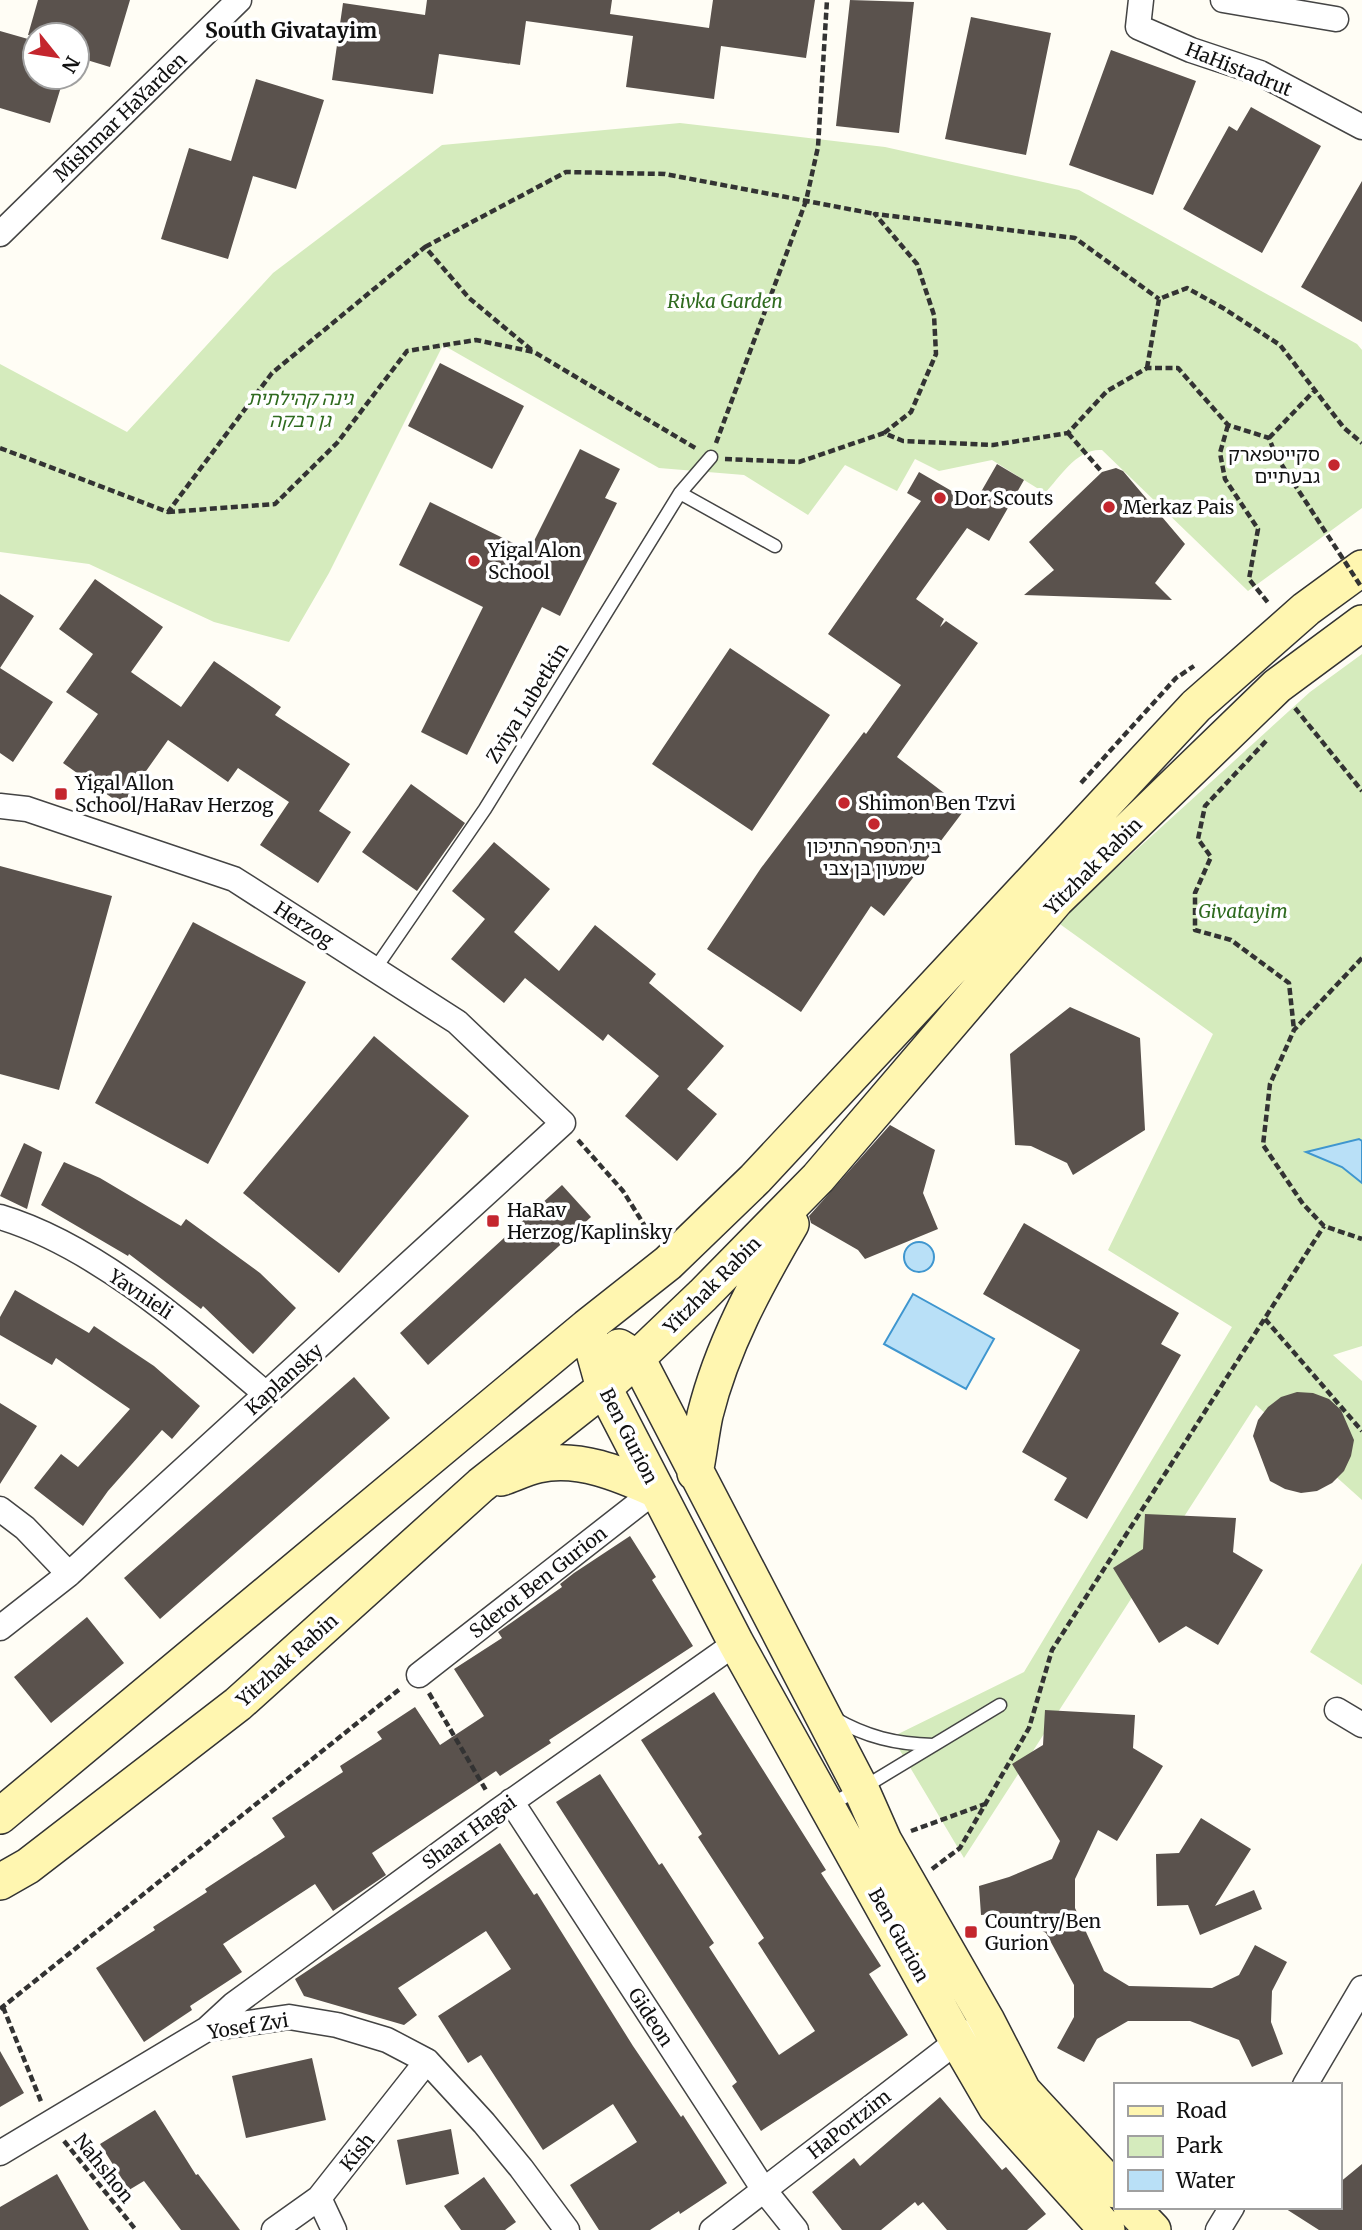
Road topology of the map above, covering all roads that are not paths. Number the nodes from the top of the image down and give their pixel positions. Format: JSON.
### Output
{"nodes":[{"id":1,"x":239,"y":0,"type":"edge"},
{"id":2,"x":1141,"y":0,"type":"edge"},
{"id":3,"x":1223,"y":0,"type":"edge"},
{"id":4,"x":1336,"y":19,"type":"dead end"},
{"id":5,"x":1362,"y":127,"type":"edge"},
{"id":6,"x":0,"y":234,"type":"edge"},
{"id":7,"x":711,"y":457,"type":"road end"},
{"id":8,"x":680,"y":493,"type":"junction"},
{"id":9,"x":775,"y":546,"type":"dead end"},
{"id":10,"x":1362,"y":568,"type":"edge"},
{"id":11,"x":1362,"y":623,"type":"edge"},
{"id":12,"x":0,"y":806,"type":"edge"},
{"id":13,"x":375,"y":969,"type":"junction"},
{"id":14,"x":563,"y":1124,"type":"joint"},
{"id":15,"x":818,"y":1178,"type":"junction"},
{"id":16,"x":0,"y":1217,"type":"edge"},
{"id":17,"x":587,"y":1327,"type":"junction"},
{"id":18,"x":637,"y":1358,"type":"junction"},
{"id":19,"x":604,"y":1388,"type":"junction"},
{"id":20,"x":267,"y":1395,"type":"junction"},
{"id":21,"x":695,"y":1473,"type":"junction"},
{"id":22,"x":481,"y":1485,"type":"junction"},
{"id":23,"x":656,"y":1490,"type":"junction"},
{"id":24,"x":0,"y":1508,"type":"edge"},
{"id":25,"x":69,"y":1574,"type":"junction"},
{"id":26,"x":0,"y":1628,"type":"edge"},
{"id":27,"x":736,"y":1643,"type":"junction"},
{"id":28,"x":419,"y":1675,"type":"road end"},
{"id":29,"x":1000,"y":1704,"type":"dead end"},
{"id":30,"x":818,"y":1708,"type":"junction"},
{"id":31,"x":1337,"y":1710,"type":"dead end"},
{"id":32,"x":1362,"y":1725,"type":"edge"},
{"id":33,"x":933,"y":1745,"type":"junction"},
{"id":34,"x":861,"y":1789,"type":"junction"},
{"id":35,"x":828,"y":1805,"type":"junction"},
{"id":36,"x":504,"y":1806,"type":"junction"},
{"id":37,"x":0,"y":1816,"type":"edge"},
{"id":38,"x":0,"y":1882,"type":"edge"},
{"id":39,"x":1362,"y":1988,"type":"edge"},
{"id":40,"x":987,"y":2021,"type":"junction"},
{"id":41,"x":207,"y":2029,"type":"junction"},
{"id":42,"x":957,"y":2040,"type":"junction"},
{"id":43,"x":427,"y":2061,"type":"junction"},
{"id":44,"x":1305,"y":2083,"type":"edge"},
{"id":45,"x":0,"y":2153,"type":"edge"},
{"id":46,"x":1114,"y":2189,"type":"edge"},
{"id":47,"x":764,"y":2190,"type":"junction"},
{"id":48,"x":319,"y":2198,"type":"junction"},
{"id":49,"x":1133,"y":2209,"type":"edge"},
{"id":50,"x":1231,"y":2209,"type":"edge"},
{"id":51,"x":274,"y":2230,"type":"edge"},
{"id":52,"x":334,"y":2230,"type":"edge"},
{"id":53,"x":567,"y":2230,"type":"edge"},
{"id":54,"x":712,"y":2230,"type":"edge"},
{"id":55,"x":796,"y":2230,"type":"edge"},
{"id":56,"x":1107,"y":2230,"type":"edge"},
{"id":57,"x":1153,"y":2230,"type":"edge"},
{"id":58,"x":1218,"y":2230,"type":"edge"}],
"edges":[{"from":1,"to":6,"type":"street","name":"Mishmar HaYarden"},
{"from":2,"to":5,"type":"street","name":"HaHistadrut"},
{"from":3,"to":4,"type":"street"},
{"from":7,"to":8,"type":"lane","name":"Zviya Lubetkin"},
{"from":8,"to":9,"type":"lane"},
{"from":8,"to":13,"type":"lane","name":"Zviya Lubetkin"},
{"from":10,"to":17,"type":"main road","name":"Yitzhak Rabin"},
{"from":11,"to":15,"type":"main road","name":"Yitzhak Rabin"},
{"from":12,"to":13,"type":"street","name":"Herzog"},
{"from":13,"to":14,"type":"street","name":"Herzog"},
{"from":14,"to":20,"type":"street","name":"Kaplansky"},
{"from":15,"to":18,"type":"main road","name":"Yitzhak Rabin"},
{"from":15,"to":21,"type":"main road"},
{"from":16,"to":20,"type":"street","name":"Yavnieli"},
{"from":17,"to":18,"type":"main road"},
{"from":17,"to":19,"type":"main road","name":"Ben Gurion"},
{"from":17,"to":37,"type":"main road","name":"Yitzhak Rabin"},
{"from":18,"to":19,"type":"main road","name":"Yitzhak Rabin"},
{"from":18,"to":21,"type":"main road","name":"Ben Gurion"},
{"from":19,"to":22,"type":"main road","name":"Yitzhak Rabin"},
{"from":19,"to":23,"type":"main road","name":"Ben Gurion"},
{"from":20,"to":25,"type":"street","name":"Kaplansky"},
{"from":21,"to":30,"type":"main road","name":"Ben Gurion"},
{"from":22,"to":23,"type":"main road"},
{"from":22,"to":38,"type":"main road","name":"Yitzhak Rabin"},
{"from":23,"to":27,"type":"main road","name":"Ben Gurion"},
{"from":23,"to":28,"type":"street","name":"Sderot Ben Gurion"},
{"from":24,"to":25,"type":"street"},
{"from":25,"to":26,"type":"street","name":"Kaplansky"},
{"from":27,"to":35,"type":"main road","name":"Ben Gurion"},
{"from":27,"to":36,"type":"street","name":"Shaar Hagai"},
{"from":29,"to":33,"type":"lane"},
{"from":30,"to":33,"type":"lane"},
{"from":30,"to":34,"type":"main road","name":"Ben Gurion"},
{"from":31,"to":32,"type":"street"},
{"from":33,"to":34,"type":"lane"},
{"from":34,"to":35,"type":"lane"},
{"from":34,"to":40,"type":"main road","name":"Ben Gurion"},
{"from":35,"to":42,"type":"main road","name":"Ben Gurion"},
{"from":36,"to":41,"type":"street","name":"Shaar Hagai"},
{"from":36,"to":47,"type":"street","name":"Gideon"},
{"from":39,"to":44,"type":"street"},
{"from":40,"to":42,"type":"street","name":"HaPortzim"},
{"from":40,"to":46,"type":"main road","name":"Ben Gurion"},
{"from":41,"to":43,"type":"street","name":"Yosef Zvi"},
{"from":41,"to":45,"type":"street","name":"Yosef Zvi"},
{"from":42,"to":47,"type":"street","name":"HaPortzim"},
{"from":42,"to":56,"type":"main road","name":"Ben Gurion"},
{"from":43,"to":48,"type":"street","name":"Kish"},
{"from":43,"to":53,"type":"street","name":"Yosef Zvi"},
{"from":47,"to":54,"type":"street","name":"HaPortzim"},
{"from":47,"to":55,"type":"street","name":"Gideon"},
{"from":48,"to":51,"type":"street","name":"Kish"},
{"from":48,"to":52,"type":"street"},
{"from":49,"to":57,"type":"main road"},
{"from":50,"to":58,"type":"street"}]}
